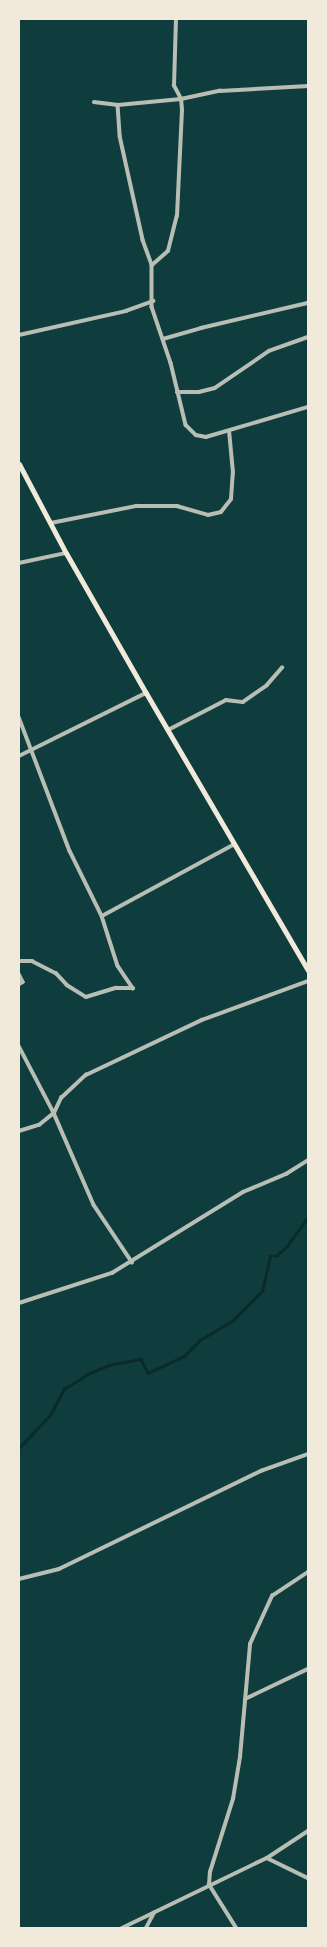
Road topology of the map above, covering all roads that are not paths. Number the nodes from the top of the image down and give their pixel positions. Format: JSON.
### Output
{"nodes":[{"id":1,"x":176,"y":19,"type":"edge"},
{"id":2,"x":308,"y":86,"type":"edge"},
{"id":3,"x":181,"y":99,"type":"junction"},
{"id":4,"x":94,"y":102,"type":"dead end"},
{"id":5,"x":118,"y":105,"type":"junction"},
{"id":6,"x":152,"y":265,"type":"junction"},
{"id":7,"x":153,"y":301,"type":"junction"},
{"id":8,"x":308,"y":303,"type":"edge"},
{"id":9,"x":19,"y":335,"type":"edge"},
{"id":10,"x":308,"y":336,"type":"edge"},
{"id":11,"x":163,"y":339,"type":"junction"},
{"id":12,"x":177,"y":392,"type":"junction"},
{"id":13,"x":308,"y":407,"type":"edge"},
{"id":14,"x":229,"y":431,"type":"junction"},
{"id":15,"x":19,"y":464,"type":"edge"},
{"id":16,"x":50,"y":523,"type":"junction"},
{"id":17,"x":66,"y":553,"type":"junction"},
{"id":18,"x":19,"y":563,"type":"edge"},
{"id":19,"x":282,"y":668,"type":"dead end"},
{"id":20,"x":146,"y":693,"type":"junction"},
{"id":21,"x":19,"y":717,"type":"edge"},
{"id":22,"x":168,"y":730,"type":"junction"},
{"id":23,"x":31,"y":750,"type":"junction"},
{"id":24,"x":19,"y":756,"type":"edge"},
{"id":25,"x":233,"y":845,"type":"junction"},
{"id":26,"x":102,"y":916,"type":"junction"},
{"id":27,"x":19,"y":961,"type":"edge"},
{"id":28,"x":308,"y":970,"type":"edge"},
{"id":29,"x":19,"y":974,"type":"edge"},
{"id":30,"x":308,"y":981,"type":"edge"},
{"id":31,"x":19,"y":985,"type":"edge"},
{"id":32,"x":19,"y":1046,"type":"edge"},
{"id":33,"x":54,"y":1113,"type":"junction"},
{"id":34,"x":19,"y":1131,"type":"edge"},
{"id":35,"x":308,"y":1160,"type":"edge"},
{"id":36,"x":132,"y":1262,"type":"junction"},
{"id":37,"x":19,"y":1303,"type":"edge"},
{"id":38,"x":308,"y":1454,"type":"edge"},
{"id":39,"x":308,"y":1572,"type":"edge"},
{"id":40,"x":19,"y":1579,"type":"edge"},
{"id":41,"x":308,"y":1669,"type":"edge"},
{"id":42,"x":245,"y":1699,"type":"junction"},
{"id":43,"x":308,"y":1831,"type":"edge"},
{"id":44,"x":267,"y":1858,"type":"junction"},
{"id":45,"x":308,"y":1878,"type":"edge"},
{"id":46,"x":209,"y":1885,"type":"junction"},
{"id":47,"x":154,"y":1912,"type":"junction"},
{"id":48,"x":236,"y":1927,"type":"edge"},
{"id":49,"x":122,"y":1928,"type":"edge"},
{"id":50,"x":146,"y":1928,"type":"edge"},
{"id":51,"x":231,"y":1928,"type":"edge"}],
"edges":[{"from":1,"to":3,"type":"street"},
{"from":2,"to":3,"type":"street"},
{"from":3,"to":5,"type":"street"},
{"from":3,"to":6,"type":"street"},
{"from":4,"to":5,"type":"street"},
{"from":5,"to":6,"type":"street"},
{"from":6,"to":7,"type":"street"},
{"from":7,"to":9,"type":"street"},
{"from":7,"to":11,"type":"street"},
{"from":8,"to":11,"type":"street"},
{"from":10,"to":12,"type":"street"},
{"from":11,"to":12,"type":"street"},
{"from":12,"to":14,"type":"street"},
{"from":13,"to":14,"type":"street"},
{"from":14,"to":16,"type":"street"},
{"from":15,"to":16,"type":"main road"},
{"from":16,"to":17,"type":"main road"},
{"from":17,"to":18,"type":"street"},
{"from":17,"to":20,"type":"main road"},
{"from":19,"to":22,"type":"street"},
{"from":20,"to":22,"type":"main road"},
{"from":20,"to":23,"type":"street"},
{"from":21,"to":23,"type":"street"},
{"from":22,"to":25,"type":"main road"},
{"from":23,"to":24,"type":"street"},
{"from":23,"to":26,"type":"street"},
{"from":25,"to":26,"type":"street"},
{"from":25,"to":28,"type":"main road"},
{"from":26,"to":27,"type":"street"},
{"from":29,"to":31,"type":"street"},
{"from":30,"to":33,"type":"street"},
{"from":32,"to":33,"type":"street"},
{"from":33,"to":34,"type":"street"},
{"from":33,"to":36,"type":"street"},
{"from":35,"to":36,"type":"street"},
{"from":36,"to":37,"type":"street"},
{"from":38,"to":40,"type":"street"},
{"from":39,"to":42,"type":"street"},
{"from":41,"to":42,"type":"street"},
{"from":42,"to":46,"type":"street"},
{"from":43,"to":44,"type":"street"},
{"from":44,"to":45,"type":"street"},
{"from":44,"to":46,"type":"street"},
{"from":46,"to":47,"type":"street"},
{"from":46,"to":48,"type":"street"},
{"from":47,"to":49,"type":"street"},
{"from":47,"to":50,"type":"street"},
{"from":48,"to":51,"type":"street"}]}
